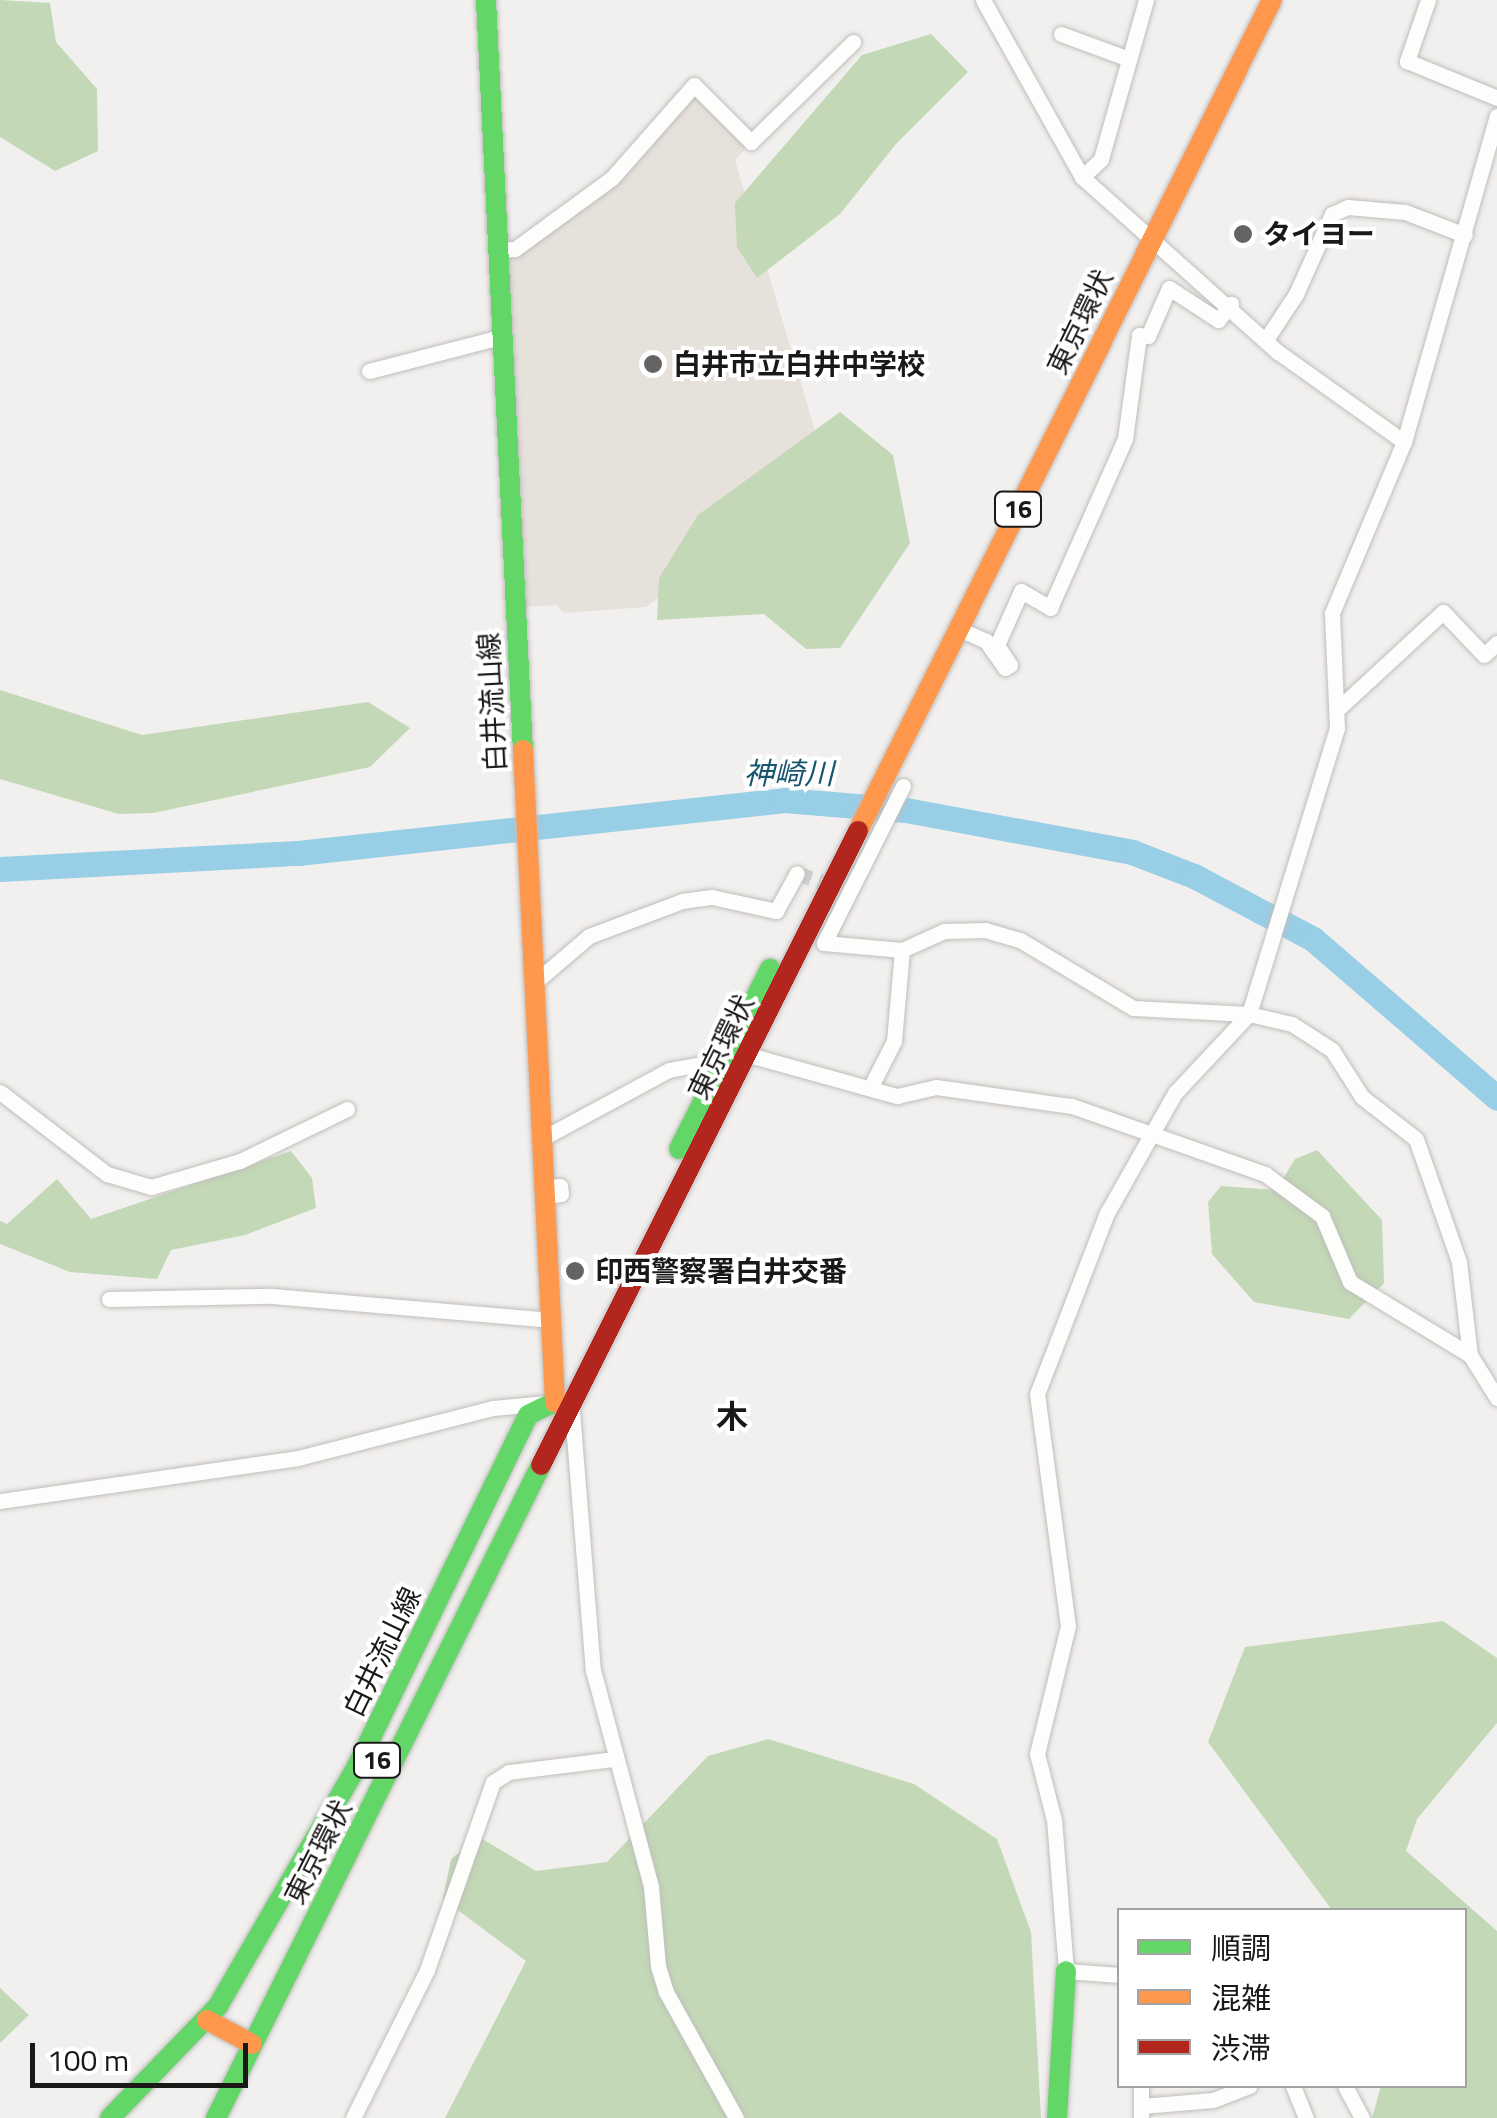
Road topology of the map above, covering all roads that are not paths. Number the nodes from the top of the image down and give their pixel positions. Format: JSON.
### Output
{"nodes":[{"id":1,"x":486,"y":0,"type":"edge"},
{"id":2,"x":983,"y":0,"type":"edge"},
{"id":3,"x":1000,"y":0,"type":"edge"},
{"id":4,"x":1146,"y":0,"type":"edge"},
{"id":5,"x":1252,"y":0,"type":"edge"},
{"id":6,"x":1272,"y":0,"type":"edge"},
{"id":7,"x":1428,"y":0,"type":"edge"},
{"id":8,"x":994,"y":17,"type":"junction"},
{"id":9,"x":1061,"y":34,"type":"dead end"},
{"id":10,"x":853,"y":42,"type":"dead end"},
{"id":11,"x":1130,"y":59,"type":"junction"},
{"id":12,"x":1497,"y":98,"type":"edge"},
{"id":13,"x":1497,"y":116,"type":"edge"},
{"id":14,"x":1082,"y":177,"type":"junction"},
{"id":15,"x":1146,"y":232,"type":"junction"},
{"id":16,"x":1465,"y":234,"type":"junction"},
{"id":17,"x":495,"y":250,"type":"junction"},
{"id":18,"x":1231,"y":304,"type":"junction"},
{"id":19,"x":500,"y":337,"type":"junction"},
{"id":20,"x":1267,"y":338,"type":"junction"},
{"id":21,"x":369,"y":372,"type":"dead end"},
{"id":22,"x":1404,"y":442,"type":"junction"},
{"id":23,"x":959,"y":629,"type":"junction"},
{"id":24,"x":1497,"y":643,"type":"edge"},
{"id":25,"x":1340,"y":707,"type":"junction"},
{"id":26,"x":884,"y":782,"type":"junction"},
{"id":27,"x":850,"y":826,"type":"junction"},
{"id":28,"x":797,"y":872,"type":"dead end"},
{"id":29,"x":902,"y":950,"type":"junction"},
{"id":30,"x":534,"y":984,"type":"junction"},
{"id":31,"x":1249,"y":1014,"type":"junction"},
{"id":32,"x":749,"y":1055,"type":"junction"},
{"id":33,"x":724,"y":1058,"type":"junction"},
{"id":34,"x":870,"y":1088,"type":"junction"},
{"id":35,"x":0,"y":1092,"type":"edge"},
{"id":36,"x":347,"y":1108,"type":"dead end"},
{"id":37,"x":1152,"y":1134,"type":"junction"},
{"id":38,"x":542,"y":1138,"type":"junction"},
{"id":39,"x":109,"y":1299,"type":"dead end"},
{"id":40,"x":552,"y":1320,"type":"junction"},
{"id":41,"x":1470,"y":1354,"type":"junction"},
{"id":42,"x":1497,"y":1398,"type":"edge"},
{"id":43,"x":563,"y":1406,"type":"junction"},
{"id":44,"x":0,"y":1501,"type":"edge"},
{"id":45,"x":613,"y":1759,"type":"junction"},
{"id":46,"x":1066,"y":1972,"type":"junction"},
{"id":47,"x":1117,"y":1976,"type":"edge"},
{"id":48,"x":207,"y":2020,"type":"junction"},
{"id":49,"x":246,"y":2040,"type":"junction"},
{"id":50,"x":1244,"y":2088,"type":"edge"},
{"id":51,"x":1293,"y":2088,"type":"edge"},
{"id":52,"x":1346,"y":2088,"type":"edge"},
{"id":53,"x":1213,"y":2100,"type":"junction"},
{"id":54,"x":1142,"y":2112,"type":"edge"},
{"id":55,"x":110,"y":2118,"type":"edge"},
{"id":56,"x":198,"y":2118,"type":"edge"},
{"id":57,"x":216,"y":2118,"type":"edge"},
{"id":58,"x":353,"y":2118,"type":"edge"},
{"id":59,"x":736,"y":2118,"type":"edge"},
{"id":60,"x":1057,"y":2118,"type":"edge"},
{"id":61,"x":1215,"y":2118,"type":"edge"},
{"id":62,"x":1306,"y":2118,"type":"edge"},
{"id":63,"x":1362,"y":2118,"type":"edge"}],
"edges":[{"from":1,"to":17,"type":"main road","name":"白井流山線"},
{"from":2,"to":8,"type":"street"},
{"from":3,"to":8,"type":"street"},
{"from":4,"to":11,"type":"street"},
{"from":5,"to":15,"type":"main road","name":"東京環状","number":"16"},
{"from":6,"to":15,"type":"main road","name":"東京環状","number":"16"},
{"from":7,"to":12,"type":"street"},
{"from":8,"to":14,"type":"street"},
{"from":9,"to":11,"type":"street"},
{"from":10,"to":17,"type":"street"},
{"from":11,"to":14,"type":"street"},
{"from":13,"to":16,"type":"street"},
{"from":14,"to":15,"type":"street"},
{"from":15,"to":18,"type":"street"},
{"from":15,"to":23,"type":"main road","name":"東京環状","number":"16"},
{"from":15,"to":26,"type":"main road","name":"東京環状","number":"16"},
{"from":16,"to":20,"type":"street"},
{"from":16,"to":22,"type":"street"},
{"from":17,"to":19,"type":"main road","name":"白井流山線"},
{"from":18,"to":20,"type":"street"},
{"from":18,"to":23,"type":"street"},
{"from":19,"to":21,"type":"street"},
{"from":19,"to":30,"type":"main road","name":"白井流山線"},
{"from":20,"to":22,"type":"street"},
{"from":22,"to":25,"type":"street"},
{"from":23,"to":26,"type":"main road","name":"東京環状","number":"16"},
{"from":24,"to":25,"type":"street"},
{"from":25,"to":31,"type":"street"},
{"from":26,"to":27,"type":"main road","name":"東京環状","number":"16"},
{"from":26,"to":29,"type":"street"},
{"from":27,"to":32,"type":"main road","name":"東京環状","number":"16"},
{"from":27,"to":33,"type":"main road","name":"東京環状","number":"16"},
{"from":28,"to":30,"type":"street"},
{"from":29,"to":31,"type":"street"},
{"from":29,"to":34,"type":"street"},
{"from":30,"to":38,"type":"main road","name":"白井流山線"},
{"from":31,"to":37,"type":"street"},
{"from":31,"to":41,"type":"street"},
{"from":32,"to":33,"type":"street"},
{"from":32,"to":34,"type":"street"},
{"from":32,"to":43,"type":"main road","name":"東京環状","number":"16"},
{"from":33,"to":38,"type":"street"},
{"from":33,"to":43,"type":"main road","name":"東京環状","number":"16"},
{"from":34,"to":37,"type":"street"},
{"from":35,"to":36,"type":"street"},
{"from":37,"to":41,"type":"street"},
{"from":37,"to":46,"type":"street"},
{"from":38,"to":40,"type":"main road","name":"白井流山線"},
{"from":39,"to":40,"type":"street"},
{"from":40,"to":43,"type":"main road","name":"白井流山線"},
{"from":41,"to":42,"type":"street"},
{"from":43,"to":44,"type":"street"},
{"from":43,"to":45,"type":"street"},
{"from":43,"to":48,"type":"main road","name":"白井流山線"},
{"from":43,"to":49,"type":"main road","name":"東京環状","number":"16"},
{"from":45,"to":58,"type":"street"},
{"from":45,"to":59,"type":"street"},
{"from":46,"to":47,"type":"street"},
{"from":46,"to":60,"type":"main road"},
{"from":48,"to":49,"type":"main road"},
{"from":48,"to":55,"type":"main road","name":"白井流山線"},
{"from":49,"to":56,"type":"main road","name":"東京環状","number":"16"},
{"from":49,"to":57,"type":"main road","name":"東京環状","number":"16"},
{"from":50,"to":53,"type":"street"},
{"from":51,"to":62,"type":"street"},
{"from":52,"to":63,"type":"street"},
{"from":53,"to":54,"type":"street"},
{"from":53,"to":61,"type":"street"}]}
